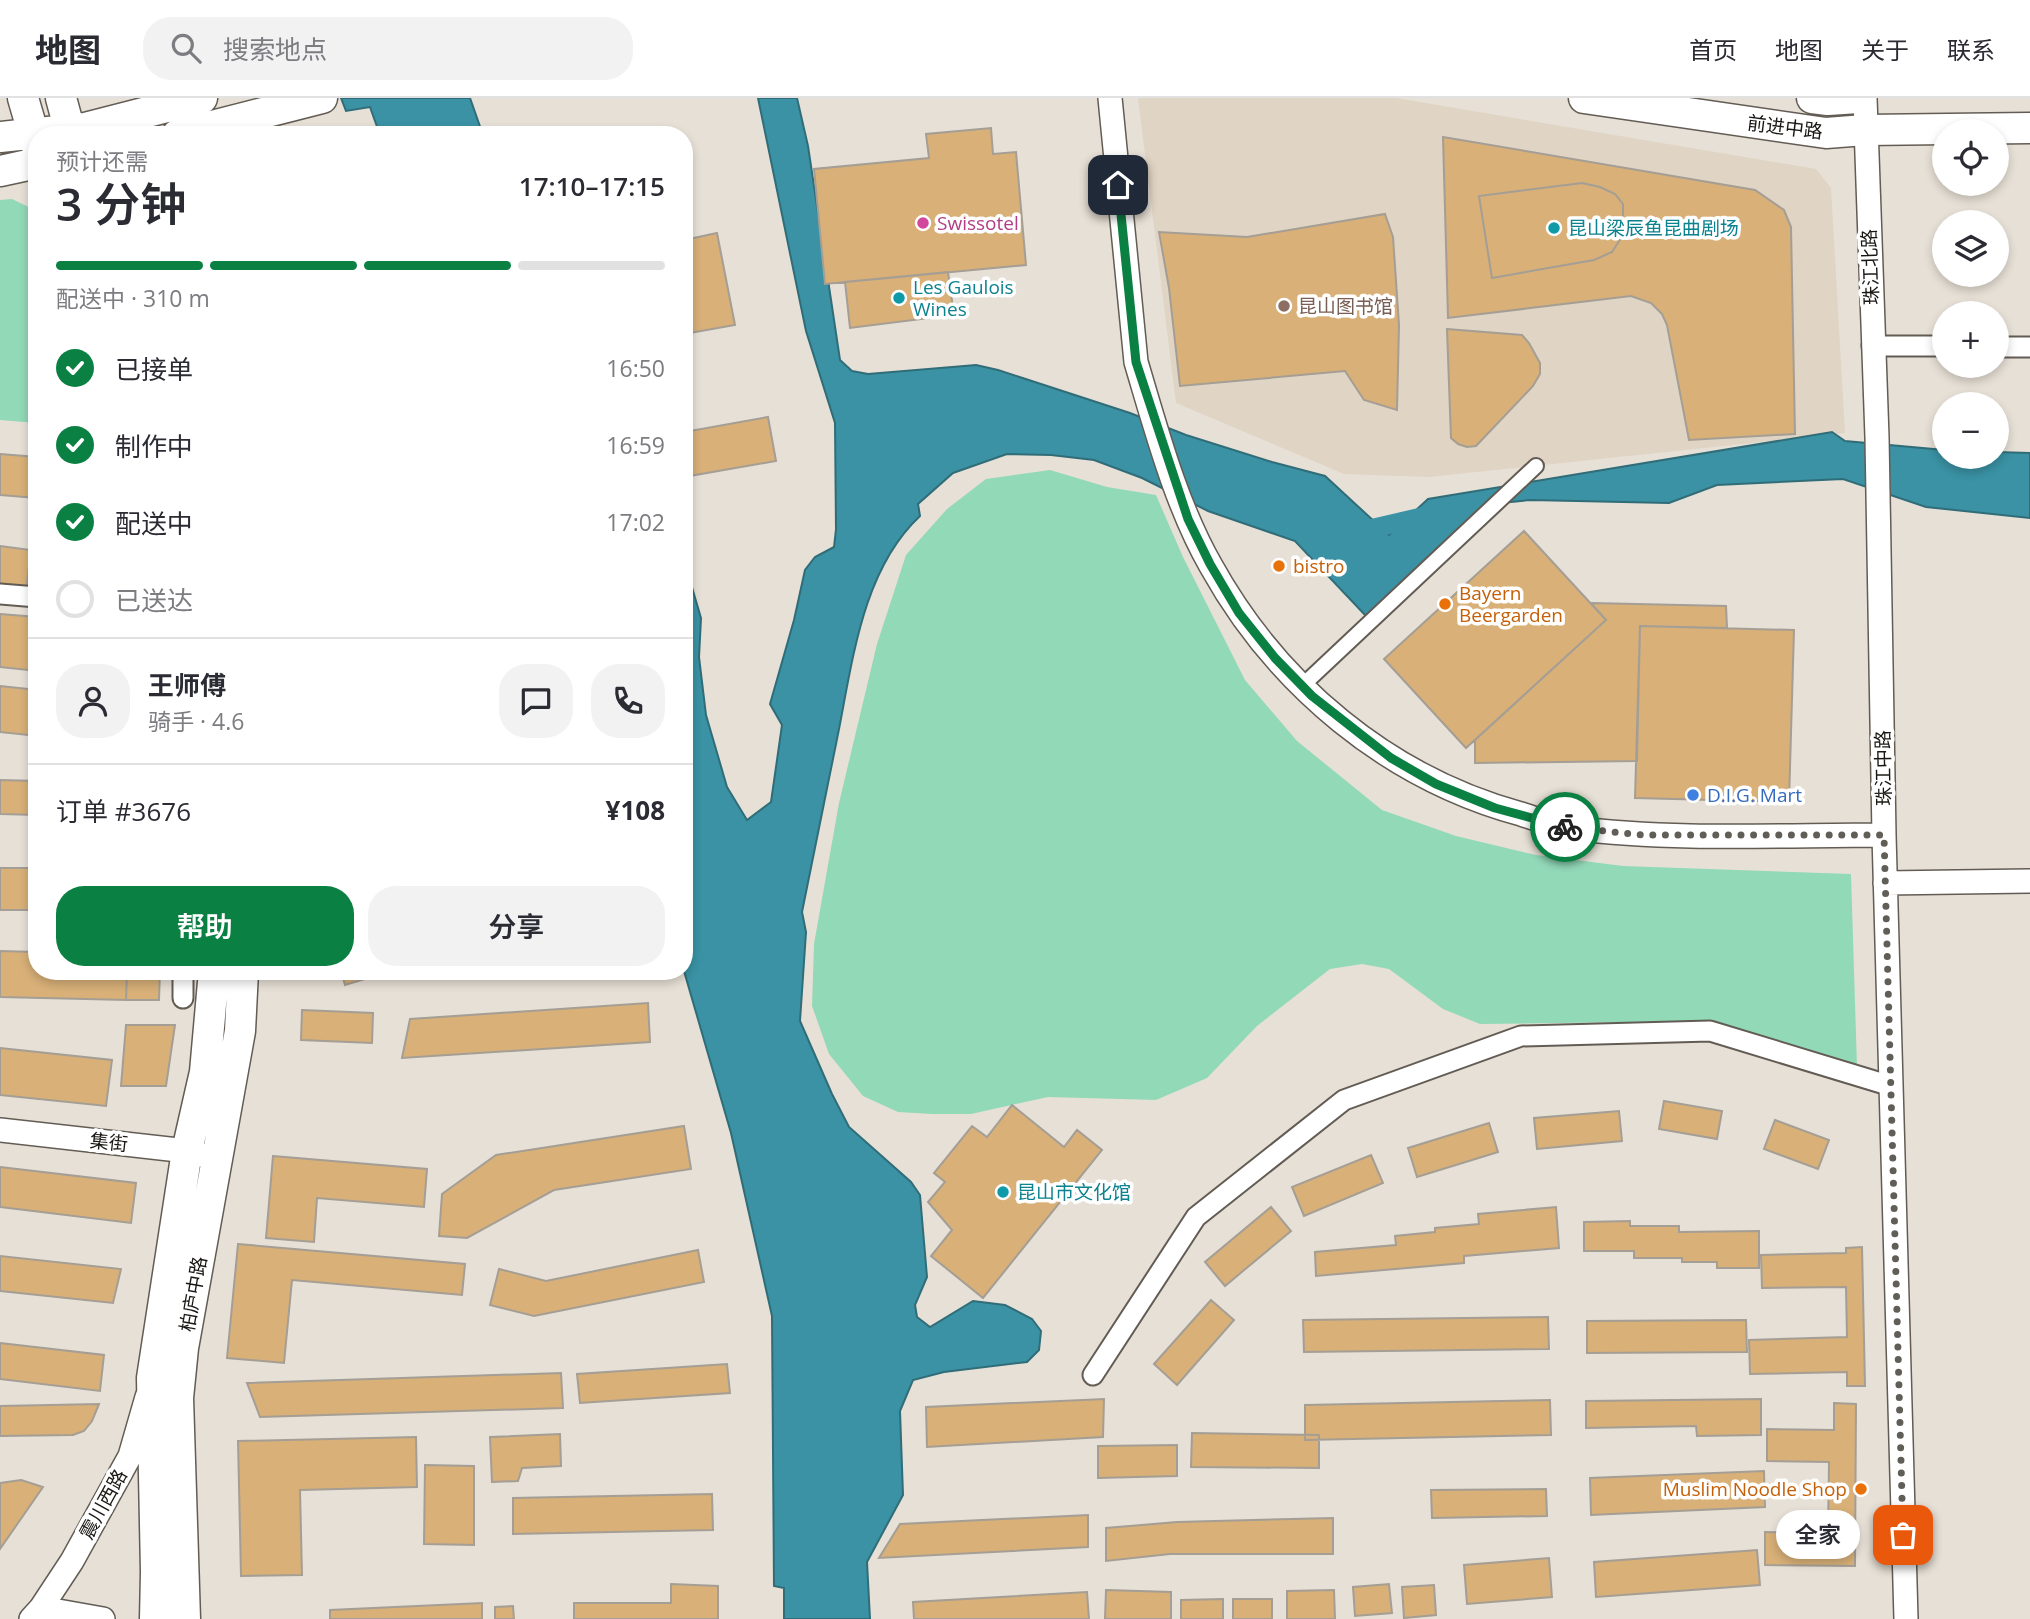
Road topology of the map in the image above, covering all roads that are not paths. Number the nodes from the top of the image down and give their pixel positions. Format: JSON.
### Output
{"nodes":[{"id":1,"x":23,"y":98,"type":"edge"},
{"id":2,"x":61,"y":98,"type":"edge"},
{"id":3,"x":202,"y":98,"type":"edge"},
{"id":4,"x":322,"y":98,"type":"edge"},
{"id":5,"x":1110,"y":98,"type":"edge"},
{"id":6,"x":1584,"y":98,"type":"edge"},
{"id":7,"x":1812,"y":98,"type":"edge"},
{"id":8,"x":1858,"y":98,"type":"edge"},
{"id":9,"x":1865,"y":98,"type":"edge"},
{"id":10,"x":30,"y":126,"type":"edge"},
{"id":11,"x":68,"y":126,"type":"edge"},
{"id":12,"x":93,"y":126,"type":"edge"},
{"id":13,"x":212,"y":126,"type":"edge"},
{"id":14,"x":2030,"y":128,"type":"edge"},
{"id":15,"x":1865,"y":130,"type":"junction"},
{"id":16,"x":0,"y":137,"type":"edge"},
{"id":17,"x":28,"y":146,"type":"edge"},
{"id":18,"x":28,"y":153,"type":"edge"},
{"id":19,"x":0,"y":171,"type":"edge"},
{"id":20,"x":1872,"y":346,"type":"junction"},
{"id":21,"x":1932,"y":346,"type":"edge"},
{"id":22,"x":2009,"y":347,"type":"edge"},
{"id":23,"x":2030,"y":347,"type":"edge"},
{"id":24,"x":1877,"y":437,"type":"joint"},
{"id":25,"x":1536,"y":466,"type":"dead end"},
{"id":26,"x":0,"y":594,"type":"edge"},
{"id":27,"x":28,"y":596,"type":"edge"},
{"id":28,"x":1302,"y":686,"type":"junction"},
{"id":29,"x":1884,"y":835,"type":"junction"},
{"id":30,"x":2030,"y":881,"type":"edge"},
{"id":31,"x":1885,"y":883,"type":"junction"},
{"id":32,"x":183,"y":980,"type":"edge"},
{"id":33,"x":213,"y":980,"type":"edge"},
{"id":34,"x":243,"y":980,"type":"edge"},
{"id":35,"x":183,"y":998,"type":"dead end"},
{"id":36,"x":1891,"y":1086,"type":"junction"},
{"id":37,"x":0,"y":1130,"type":"edge"},
{"id":38,"x":187,"y":1151,"type":"junction"},
{"id":39,"x":217,"y":1159,"type":"junction"},
{"id":40,"x":1093,"y":1375,"type":"dead end"},
{"id":41,"x":152,"y":1377,"type":"junction"},
{"id":42,"x":36,"y":1614,"type":"edge"},
{"id":43,"x":103,"y":1619,"type":"edge"},
{"id":44,"x":155,"y":1619,"type":"edge"},
{"id":45,"x":185,"y":1619,"type":"edge"},
{"id":46,"x":1906,"y":1619,"type":"edge"}],
"edges":[{"from":1,"to":10,"type":"main road"},
{"from":2,"to":11,"type":"main road"},
{"from":3,"to":12,"type":"main road"},
{"from":4,"to":13,"type":"main road"},
{"from":5,"to":28,"type":"street"},
{"from":6,"to":15,"type":"main road","name":"前进中路"},
{"from":7,"to":8,"type":"main road","name":"前进中路"},
{"from":9,"to":15,"type":"street","name":"珠江北路"},
{"from":14,"to":15,"type":"main road","name":"前进中路"},
{"from":15,"to":20,"type":"street","name":"珠江北路"},
{"from":16,"to":17,"type":"main road"},
{"from":18,"to":19,"type":"main road"},
{"from":20,"to":21,"type":"street"},
{"from":20,"to":24,"type":"street","name":"珠江北路"},
{"from":22,"to":23,"type":"street"},
{"from":24,"to":29,"type":"street","name":"珠江中路"},
{"from":25,"to":28,"type":"street"},
{"from":26,"to":27,"type":"street"},
{"from":28,"to":29,"type":"street"},
{"from":29,"to":31,"type":"street","name":"珠江中路"},
{"from":30,"to":31,"type":"street"},
{"from":31,"to":36,"type":"street","name":"珠江中路"},
{"from":32,"to":35,"type":"street"},
{"from":33,"to":38,"type":"main road","name":"柏庐中路"},
{"from":34,"to":39,"type":"main road","name":"柏庐中路"},
{"from":36,"to":40,"type":"street"},
{"from":36,"to":46,"type":"street","name":"珠江中路"},
{"from":37,"to":38,"type":"street","name":"集街"},
{"from":38,"to":39,"type":"street","name":"集街"},
{"from":38,"to":41,"type":"main road","name":"柏庐中路"},
{"from":39,"to":45,"type":"main road","name":"柏庐中路"},
{"from":41,"to":42,"type":"street","name":"震川西路"},
{"from":41,"to":44,"type":"main road","name":"柏庐中路"},
{"from":42,"to":43,"type":"street"}]}
